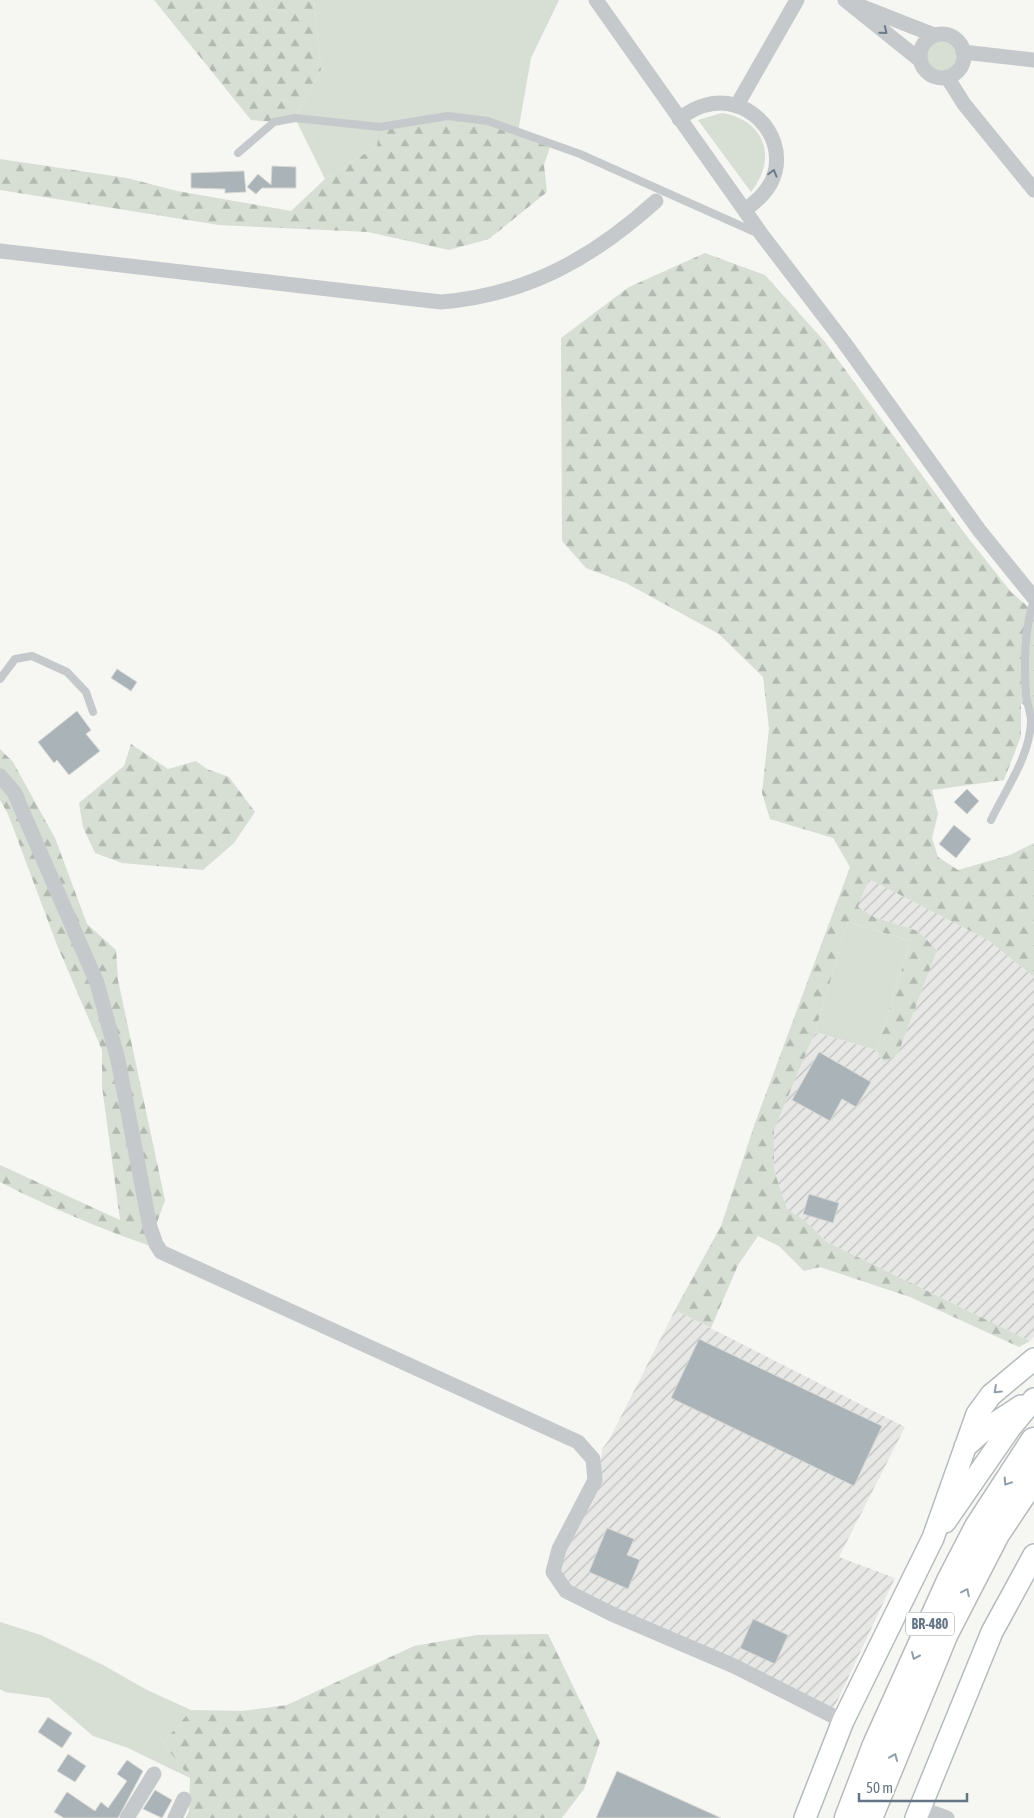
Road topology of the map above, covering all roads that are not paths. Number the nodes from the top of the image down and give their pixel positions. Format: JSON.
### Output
{"nodes":[{"id":1,"x":596,"y":0,"type":"edge"},
{"id":2,"x":797,"y":0,"type":"edge"},
{"id":3,"x":846,"y":1,"type":"edge"},
{"id":4,"x":934,"y":35,"type":"junction"},
{"id":5,"x":964,"y":52,"type":"junction"},
{"id":6,"x":1034,"y":60,"type":"edge"},
{"id":7,"x":921,"y":61,"type":"junction"},
{"id":8,"x":947,"y":77,"type":"junction"},
{"id":9,"x":737,"y":105,"type":"junction"},
{"id":10,"x":679,"y":119,"type":"junction"},
{"id":11,"x":238,"y":153,"type":"dead end"},
{"id":12,"x":1034,"y":190,"type":"edge"},
{"id":13,"x":656,"y":201,"type":"dead end"},
{"id":14,"x":745,"y":210,"type":"junction"},
{"id":15,"x":762,"y":235,"type":"junction"},
{"id":16,"x":0,"y":251,"type":"edge"},
{"id":17,"x":1034,"y":599,"type":"edge"},
{"id":18,"x":0,"y":679,"type":"edge"},
{"id":19,"x":93,"y":712,"type":"dead end"},
{"id":20,"x":0,"y":776,"type":"edge"},
{"id":21,"x":991,"y":820,"type":"dead end"},
{"id":22,"x":1034,"y":1359,"type":"edge"},
{"id":23,"x":1034,"y":1399,"type":"edge"},
{"id":24,"x":1034,"y":1441,"type":"edge"},
{"id":25,"x":963,"y":1449,"type":"junction"},
{"id":26,"x":1034,"y":1477,"type":"edge"},
{"id":27,"x":933,"y":1538,"type":"junction"},
{"id":28,"x":1034,"y":1555,"type":"edge"},
{"id":29,"x":843,"y":1721,"type":"junction"},
{"id":30,"x":154,"y":1774,"type":"dead end"},
{"id":31,"x":184,"y":1799,"type":"dead end"},
{"id":32,"x":918,"y":1813,"type":"edge"},
{"id":33,"x":126,"y":1818,"type":"edge"},
{"id":34,"x":175,"y":1818,"type":"edge"},
{"id":35,"x":805,"y":1818,"type":"edge"},
{"id":36,"x":848,"y":1818,"type":"edge"},
{"id":37,"x":869,"y":1818,"type":"edge"},
{"id":38,"x":947,"y":1818,"type":"edge"}],
"edges":[{"from":1,"to":10,"type":"street"},
{"from":2,"to":9,"type":"street"},
{"from":3,"to":4,"type":"street"},
{"from":3,"to":7,"type":"street","one_way":true},
{"from":4,"to":5,"type":"street"},
{"from":4,"to":7,"type":"street"},
{"from":5,"to":6,"type":"street"},
{"from":5,"to":8,"type":"street"},
{"from":7,"to":8,"type":"street"},
{"from":8,"to":12,"type":"street"},
{"from":9,"to":10,"type":"street"},
{"from":14,"to":9,"type":"street","one_way":true},
{"from":10,"to":14,"type":"street"},
{"from":11,"to":15,"type":"lane"},
{"from":13,"to":16,"type":"street"},
{"from":14,"to":15,"type":"street"},
{"from":15,"to":17,"type":"street"},
{"from":17,"to":21,"type":"lane"},
{"from":18,"to":19,"type":"lane"},
{"from":20,"to":29,"type":"street"},
{"from":22,"to":25,"type":"main road","one_way":true},
{"from":23,"to":25,"type":"main road"},
{"from":23,"to":27,"type":"main road"},
{"from":24,"to":36,"type":"highway","number":"BR-480","one_way":true},
{"from":25,"to":27,"type":"main road"},
{"from":37,"to":26,"type":"highway","number":"BR-480","one_way":true},
{"from":27,"to":29,"type":"main road"},
{"from":28,"to":32,"type":"main road"},
{"from":29,"to":35,"type":"main road"},
{"from":30,"to":33,"type":"street"},
{"from":31,"to":34,"type":"street"},
{"from":32,"to":38,"type":"street"}]}
